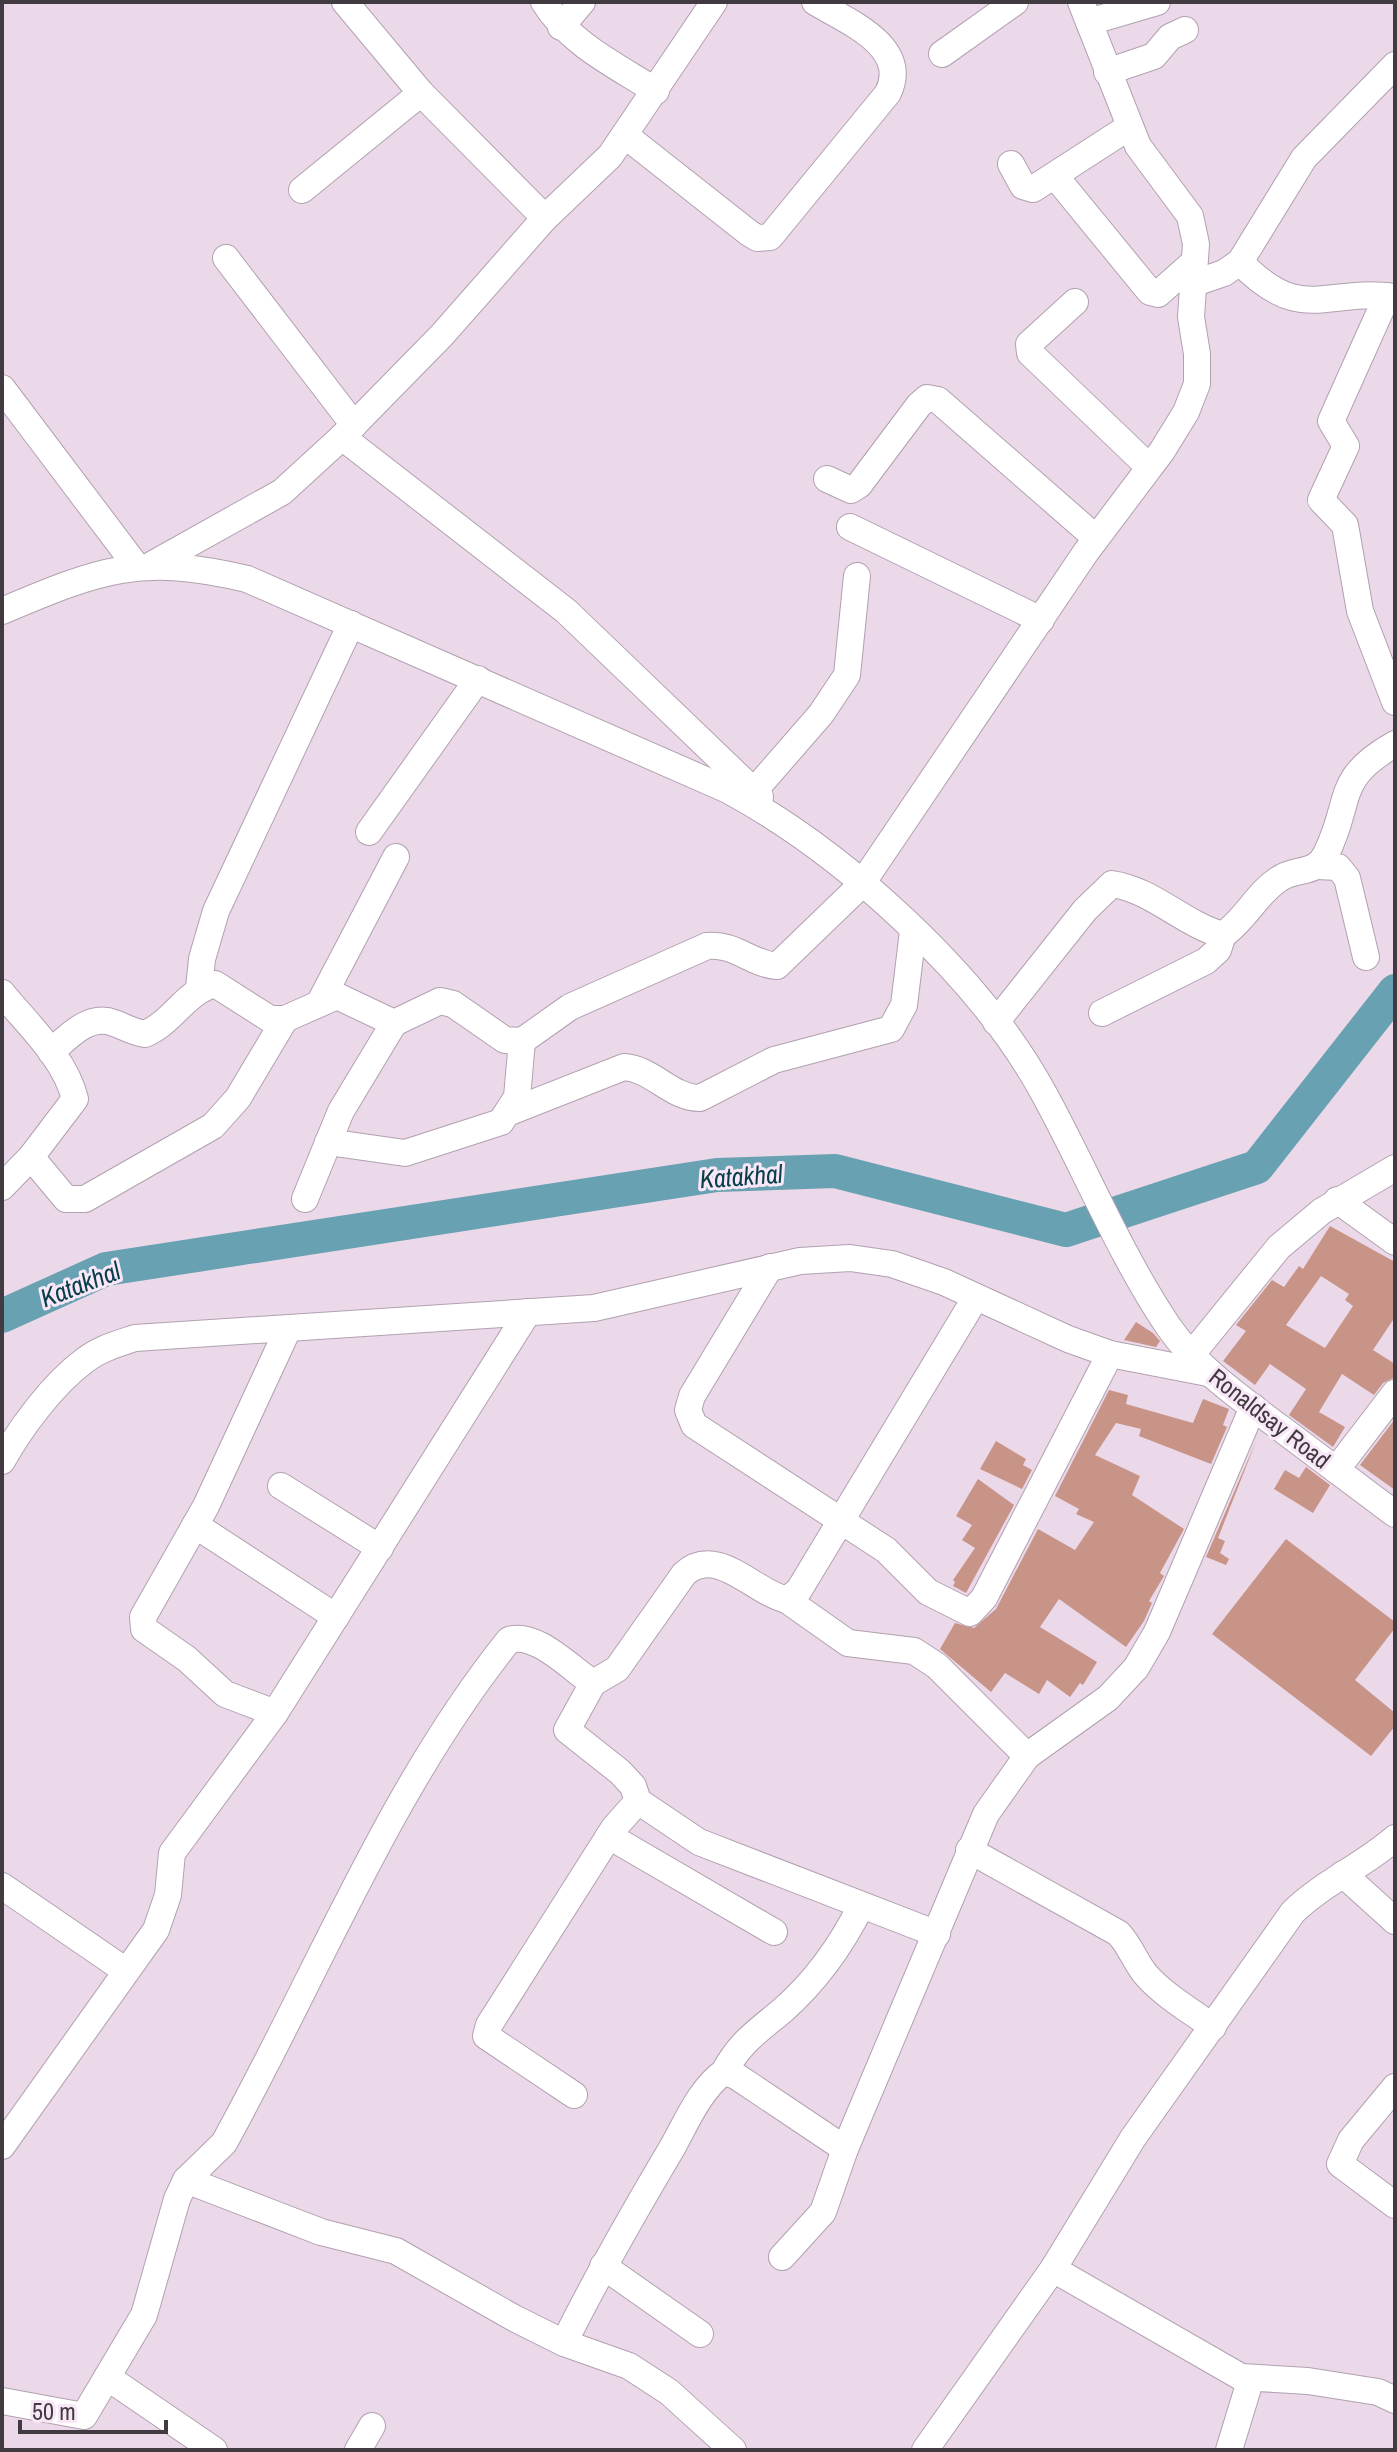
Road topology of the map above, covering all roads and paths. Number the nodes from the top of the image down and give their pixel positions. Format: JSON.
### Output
{"nodes":[{"id":1,"x":345,"y":2,"type":"edge"},
{"id":2,"x":544,"y":2,"type":"edge"},
{"id":3,"x":582,"y":2,"type":"edge"},
{"id":4,"x":714,"y":2,"type":"edge"},
{"id":5,"x":815,"y":2,"type":"edge"},
{"id":6,"x":1015,"y":2,"type":"edge"},
{"id":7,"x":1157,"y":2,"type":"edge"},
{"id":8,"x":1085,"y":12,"type":"edge"},
{"id":9,"x":561,"y":27,"type":"junction"},
{"id":10,"x":1185,"y":30,"type":"dead end"},
{"id":11,"x":942,"y":54,"type":"dead end"},
{"id":12,"x":1395,"y":65,"type":"edge"},
{"id":13,"x":1107,"y":72,"type":"junction"},
{"id":14,"x":656,"y":91,"type":"junction"},
{"id":15,"x":421,"y":93,"type":"junction"},
{"id":16,"x":1129,"y":127,"type":"junction"},
{"id":17,"x":626,"y":136,"type":"junction"},
{"id":18,"x":1011,"y":164,"type":"dead end"},
{"id":19,"x":1055,"y":176,"type":"junction"},
{"id":20,"x":302,"y":190,"type":"dead end"},
{"id":21,"x":545,"y":218,"type":"junction"},
{"id":22,"x":226,"y":258,"type":"dead end"},
{"id":23,"x":1240,"y":262,"type":"junction"},
{"id":24,"x":1193,"y":273,"type":"junction"},
{"id":25,"x":1391,"y":296,"type":"edge"},
{"id":26,"x":1075,"y":302,"type":"dead end"},
{"id":27,"x":2,"y":388,"type":"edge"},
{"id":28,"x":348,"y":431,"type":"junction"},
{"id":29,"x":1149,"y":467,"type":"junction"},
{"id":30,"x":827,"y":479,"type":"dead end"},
{"id":31,"x":850,"y":527,"type":"dead end"},
{"id":32,"x":1096,"y":538,"type":"junction"},
{"id":33,"x":145,"y":565,"type":"junction"},
{"id":34,"x":857,"y":576,"type":"dead end"},
{"id":35,"x":2,"y":611,"type":"edge"},
{"id":36,"x":1041,"y":620,"type":"junction"},
{"id":37,"x":351,"y":624,"type":"junction"},
{"id":38,"x":478,"y":679,"type":"junction"},
{"id":39,"x":1395,"y":702,"type":"edge"},
{"id":40,"x":1395,"y":744,"type":"edge"},
{"id":41,"x":754,"y":791,"type":"junction"},
{"id":42,"x":794,"y":829,"type":"junction"},
{"id":43,"x":369,"y":832,"type":"dead end"},
{"id":44,"x":396,"y":857,"type":"dead end"},
{"id":45,"x":1317,"y":866,"type":"junction"},
{"id":46,"x":861,"y":885,"type":"junction"},
{"id":47,"x":913,"y":931,"type":"junction"},
{"id":48,"x":1223,"y":935,"type":"junction"},
{"id":49,"x":1366,"y":957,"type":"dead end"},
{"id":50,"x":199,"y":988,"type":"junction"},
{"id":51,"x":2,"y":993,"type":"edge"},
{"id":52,"x":321,"y":1000,"type":"junction"},
{"id":53,"x":1102,"y":1013,"type":"dead end"},
{"id":54,"x":285,"y":1019,"type":"junction"},
{"id":55,"x":996,"y":1022,"type":"junction"},
{"id":56,"x":394,"y":1023,"type":"junction"},
{"id":57,"x":522,"y":1041,"type":"junction"},
{"id":58,"x":51,"y":1052,"type":"junction"},
{"id":59,"x":510,"y":1112,"type":"junction"},
{"id":60,"x":328,"y":1142,"type":"junction"},
{"id":61,"x":31,"y":1157,"type":"junction"},
{"id":62,"x":1395,"y":1168,"type":"edge"},
{"id":63,"x":2,"y":1187,"type":"edge"},
{"id":64,"x":305,"y":1199,"type":"dead end"},
{"id":65,"x":1337,"y":1200,"type":"junction"},
{"id":66,"x":1395,"y":1242,"type":"edge"},
{"id":67,"x":770,"y":1267,"type":"junction"},
{"id":68,"x":976,"y":1297,"type":"junction"},
{"id":69,"x":528,"y":1312,"type":"junction"},
{"id":70,"x":288,"y":1329,"type":"junction"},
{"id":71,"x":1110,"y":1354,"type":"junction"},
{"id":72,"x":1200,"y":1363,"type":"junction"},
{"id":73,"x":1395,"y":1393,"type":"edge"},
{"id":74,"x":1253,"y":1407,"type":"junction"},
{"id":75,"x":4,"y":1455,"type":"edge"},
{"id":76,"x":1336,"y":1470,"type":"junction"},
{"id":77,"x":281,"y":1486,"type":"dead end"},
{"id":78,"x":1395,"y":1514,"type":"edge"},
{"id":79,"x":840,"y":1522,"type":"junction"},
{"id":80,"x":195,"y":1525,"type":"junction"},
{"id":81,"x":380,"y":1548,"type":"junction"},
{"id":82,"x":787,"y":1600,"type":"junction"},
{"id":83,"x":336,"y":1617,"type":"junction"},
{"id":84,"x":593,"y":1683,"type":"junction"},
{"id":85,"x":275,"y":1713,"type":"junction"},
{"id":86,"x":1027,"y":1756,"type":"junction"},
{"id":87,"x":638,"y":1801,"type":"junction"},
{"id":88,"x":609,"y":1836,"type":"junction"},
{"id":89,"x":1395,"y":1838,"type":"edge"},
{"id":90,"x":969,"y":1850,"type":"junction"},
{"id":91,"x":1343,"y":1874,"type":"junction"},
{"id":92,"x":2,"y":1886,"type":"edge"},
{"id":93,"x":861,"y":1906,"type":"junction"},
{"id":94,"x":1395,"y":1921,"type":"edge"},
{"id":95,"x":774,"y":1932,"type":"dead end"},
{"id":96,"x":937,"y":1934,"type":"junction"},
{"id":97,"x":126,"y":1971,"type":"junction"},
{"id":98,"x":1213,"y":2027,"type":"junction"},
{"id":99,"x":724,"y":2072,"type":"junction"},
{"id":100,"x":1395,"y":2087,"type":"edge"},
{"id":101,"x":574,"y":2095,"type":"dead end"},
{"id":102,"x":2,"y":2146,"type":"edge"},
{"id":103,"x":845,"y":2149,"type":"junction"},
{"id":104,"x":186,"y":2180,"type":"junction"},
{"id":105,"x":1395,"y":2205,"type":"edge"},
{"id":106,"x":782,"y":2257,"type":"dead end"},
{"id":107,"x":603,"y":2266,"type":"junction"},
{"id":108,"x":1053,"y":2269,"type":"junction"},
{"id":109,"x":700,"y":2334,"type":"dead end"},
{"id":110,"x":564,"y":2343,"type":"junction"},
{"id":111,"x":107,"y":2377,"type":"junction"},
{"id":112,"x":1251,"y":2378,"type":"junction"},
{"id":113,"x":1395,"y":2400,"type":"edge"},
{"id":114,"x":2,"y":2401,"type":"edge"},
{"id":115,"x":372,"y":2426,"type":"dead end"},
{"id":116,"x":724,"y":2447,"type":"edge"},
{"id":117,"x":214,"y":2450,"type":"edge"},
{"id":118,"x":358,"y":2450,"type":"edge"},
{"id":119,"x":925,"y":2450,"type":"edge"},
{"id":120,"x":1229,"y":2450,"type":"edge"}],
"edges":[{"from":1,"to":15,"type":"street"},
{"from":2,"to":9,"type":"street"},
{"from":3,"to":9,"type":"street"},
{"from":4,"to":14,"type":"street"},
{"from":5,"to":17,"type":"street"},
{"from":6,"to":11,"type":"street"},
{"from":7,"to":8,"type":"street"},
{"from":8,"to":13,"type":"street"},
{"from":9,"to":14,"type":"street"},
{"from":10,"to":13,"type":"street"},
{"from":12,"to":23,"type":"street"},
{"from":13,"to":16,"type":"street"},
{"from":14,"to":17,"type":"street"},
{"from":15,"to":20,"type":"street"},
{"from":15,"to":21,"type":"street"},
{"from":16,"to":19,"type":"street"},
{"from":16,"to":24,"type":"street"},
{"from":17,"to":21,"type":"street"},
{"from":18,"to":19,"type":"street"},
{"from":19,"to":24,"type":"street"},
{"from":21,"to":28,"type":"street"},
{"from":22,"to":28,"type":"street"},
{"from":23,"to":24,"type":"street"},
{"from":23,"to":25,"type":"street"},
{"from":24,"to":29,"type":"street"},
{"from":25,"to":39,"type":"street"},
{"from":26,"to":29,"type":"street"},
{"from":27,"to":33,"type":"street"},
{"from":28,"to":33,"type":"street"},
{"from":28,"to":41,"type":"street"},
{"from":29,"to":32,"type":"street"},
{"from":30,"to":32,"type":"street"},
{"from":31,"to":36,"type":"street"},
{"from":32,"to":36,"type":"street"},
{"from":33,"to":35,"type":"street"},
{"from":33,"to":37,"type":"street"},
{"from":34,"to":41,"type":"street"},
{"from":36,"to":46,"type":"street"},
{"from":37,"to":38,"type":"street"},
{"from":37,"to":50,"type":"street"},
{"from":38,"to":42,"type":"street"},
{"from":38,"to":43,"type":"street"},
{"from":40,"to":45,"type":"street"},
{"from":41,"to":42,"type":"street"},
{"from":42,"to":46,"type":"street","name":"Ronaldsay Road"},
{"from":44,"to":52,"type":"street"},
{"from":45,"to":48,"type":"street"},
{"from":45,"to":49,"type":"street"},
{"from":46,"to":47,"type":"street","name":"Ronaldsay Road"},
{"from":46,"to":57,"type":"street"},
{"from":47,"to":55,"type":"street","name":"Ronaldsay Road"},
{"from":47,"to":59,"type":"street"},
{"from":48,"to":53,"type":"street"},
{"from":48,"to":55,"type":"street"},
{"from":50,"to":54,"type":"street"},
{"from":50,"to":58,"type":"street"},
{"from":51,"to":58,"type":"street"},
{"from":52,"to":54,"type":"street"},
{"from":52,"to":56,"type":"street"},
{"from":54,"to":61,"type":"street"},
{"from":55,"to":72,"type":"street","name":"Ronaldsay Road"},
{"from":56,"to":57,"type":"street"},
{"from":56,"to":60,"type":"street"},
{"from":57,"to":59,"type":"street"},
{"from":58,"to":61,"type":"street"},
{"from":59,"to":60,"type":"street"},
{"from":60,"to":64,"type":"street"},
{"from":61,"to":63,"type":"street"},
{"from":62,"to":65,"type":"street"},
{"from":65,"to":66,"type":"street"},
{"from":65,"to":72,"type":"street"},
{"from":67,"to":68,"type":"street"},
{"from":67,"to":69,"type":"street"},
{"from":67,"to":79,"type":"street"},
{"from":68,"to":71,"type":"street"},
{"from":68,"to":79,"type":"street"},
{"from":69,"to":70,"type":"street"},
{"from":69,"to":81,"type":"street"},
{"from":70,"to":75,"type":"street"},
{"from":70,"to":80,"type":"street"},
{"from":71,"to":72,"type":"street"},
{"from":71,"to":79,"type":"street"},
{"from":72,"to":74,"type":"street","name":"Ronaldsay Road"},
{"from":73,"to":76,"type":"street"},
{"from":74,"to":76,"type":"street","name":"Ronaldsay Road"},
{"from":74,"to":86,"type":"street"},
{"from":76,"to":78,"type":"street","name":"Ronaldsay Road"},
{"from":77,"to":81,"type":"street"},
{"from":79,"to":82,"type":"street"},
{"from":80,"to":83,"type":"street"},
{"from":80,"to":85,"type":"street"},
{"from":81,"to":83,"type":"street"},
{"from":82,"to":84,"type":"street"},
{"from":82,"to":86,"type":"street"},
{"from":83,"to":85,"type":"street"},
{"from":84,"to":87,"type":"street"},
{"from":84,"to":104,"type":"street"},
{"from":85,"to":97,"type":"street"},
{"from":86,"to":90,"type":"street"},
{"from":87,"to":88,"type":"street"},
{"from":87,"to":93,"type":"street"},
{"from":88,"to":95,"type":"street"},
{"from":88,"to":101,"type":"street"},
{"from":89,"to":91,"type":"street"},
{"from":90,"to":96,"type":"street"},
{"from":90,"to":98,"type":"street"},
{"from":91,"to":94,"type":"street"},
{"from":91,"to":98,"type":"street"},
{"from":92,"to":97,"type":"street"},
{"from":93,"to":96,"type":"street"},
{"from":93,"to":99,"type":"street"},
{"from":96,"to":103,"type":"street"},
{"from":97,"to":102,"type":"street"},
{"from":98,"to":108,"type":"street"},
{"from":99,"to":103,"type":"street"},
{"from":99,"to":107,"type":"street"},
{"from":100,"to":105,"type":"street"},
{"from":103,"to":106,"type":"street"},
{"from":104,"to":110,"type":"street"},
{"from":104,"to":111,"type":"street"},
{"from":107,"to":109,"type":"street"},
{"from":107,"to":110,"type":"street"},
{"from":108,"to":112,"type":"street"},
{"from":108,"to":119,"type":"street"},
{"from":110,"to":116,"type":"street"},
{"from":111,"to":114,"type":"street"},
{"from":111,"to":117,"type":"street"},
{"from":112,"to":113,"type":"street"},
{"from":112,"to":120,"type":"street"},
{"from":115,"to":118,"type":"street"}]}
